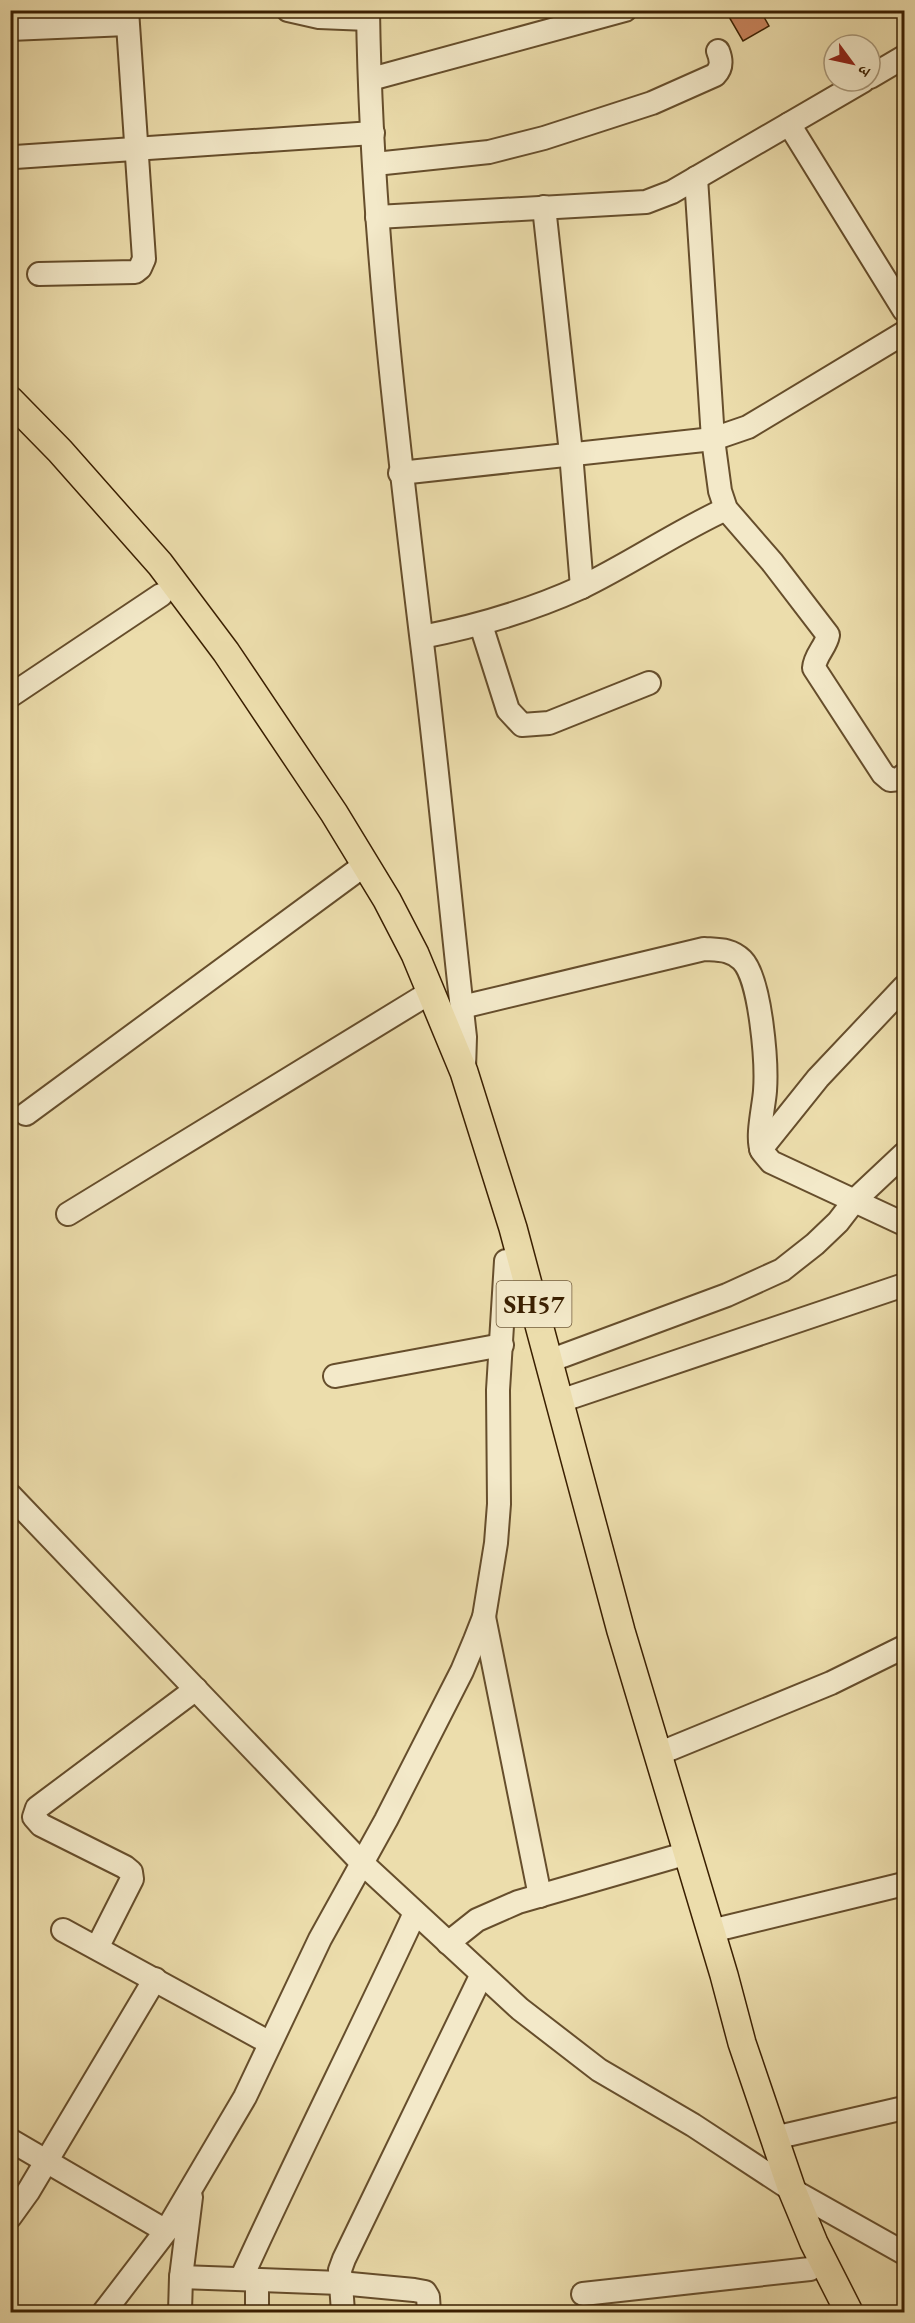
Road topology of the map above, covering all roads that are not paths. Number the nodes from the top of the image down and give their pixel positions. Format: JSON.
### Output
{"nodes":[{"id":1,"x":288,"y":10,"type":"edge"},
{"id":2,"x":625,"y":10,"type":"edge"},
{"id":3,"x":368,"y":15,"type":"edge"},
{"id":4,"x":127,"y":17,"type":"edge"},
{"id":5,"x":10,"y":29,"type":"edge"},
{"id":6,"x":718,"y":51,"type":"dead end"},
{"id":7,"x":904,"y":57,"type":"edge"},
{"id":8,"x":882,"y":70,"type":"edge"},
{"id":9,"x":371,"y":80,"type":"junction"},
{"id":10,"x":842,"y":93,"type":"edge"},
{"id":11,"x":789,"y":124,"type":"junction"},
{"id":12,"x":373,"y":133,"type":"junction"},
{"id":13,"x":136,"y":149,"type":"junction"},
{"id":14,"x":15,"y":157,"type":"dead end"},
{"id":15,"x":375,"y":164,"type":"junction"},
{"id":16,"x":696,"y":178,"type":"junction"},
{"id":17,"x":544,"y":207,"type":"junction"},
{"id":18,"x":377,"y":217,"type":"junction"},
{"id":19,"x":39,"y":274,"type":"dead end"},
{"id":20,"x":904,"y":310,"type":"edge"},
{"id":21,"x":904,"y":333,"type":"edge"},
{"id":22,"x":10,"y":400,"type":"edge"},
{"id":23,"x":10,"y":422,"type":"edge"},
{"id":24,"x":713,"y":439,"type":"junction"},
{"id":25,"x":571,"y":453,"type":"junction"},
{"id":26,"x":400,"y":473,"type":"junction"},
{"id":27,"x":726,"y":509,"type":"junction"},
{"id":28,"x":582,"y":587,"type":"junction"},
{"id":29,"x":161,"y":595,"type":"junction"},
{"id":30,"x":481,"y":625,"type":"junction"},
{"id":31,"x":422,"y":637,"type":"junction"},
{"id":32,"x":649,"y":683,"type":"dead end"},
{"id":33,"x":10,"y":696,"type":"edge"},
{"id":34,"x":904,"y":775,"type":"edge"},
{"id":35,"x":355,"y":872,"type":"junction"},
{"id":36,"x":904,"y":987,"type":"edge"},
{"id":37,"x":421,"y":998,"type":"junction"},
{"id":38,"x":462,"y":1007,"type":"junction"},
{"id":39,"x":460,"y":1080,"type":"junction"},
{"id":40,"x":26,"y":1114,"type":"dead end"},
{"id":41,"x":761,"y":1149,"type":"junction"},
{"id":42,"x":904,"y":1154,"type":"edge"},
{"id":43,"x":855,"y":1200,"type":"junction"},
{"id":44,"x":68,"y":1214,"type":"dead end"},
{"id":45,"x":904,"y":1224,"type":"edge"},
{"id":46,"x":506,"y":1261,"type":"junction"},
{"id":47,"x":904,"y":1285,"type":"edge"},
{"id":48,"x":502,"y":1345,"type":"junction"},
{"id":49,"x":549,"y":1361,"type":"junction"},
{"id":50,"x":335,"y":1376,"type":"dead end"},
{"id":51,"x":560,"y":1401,"type":"junction"},
{"id":52,"x":10,"y":1495,"type":"edge"},
{"id":53,"x":484,"y":1617,"type":"junction"},
{"id":54,"x":616,"y":1638,"type":"junction"},
{"id":55,"x":904,"y":1647,"type":"edge"},
{"id":56,"x":195,"y":1689,"type":"junction"},
{"id":57,"x":658,"y":1754,"type":"junction"},
{"id":58,"x":680,"y":1856,"type":"junction"},
{"id":59,"x":361,"y":1862,"type":"junction"},
{"id":60,"x":904,"y":1884,"type":"edge"},
{"id":61,"x":540,"y":1896,"type":"junction"},
{"id":62,"x":415,"y":1912,"type":"junction"},
{"id":63,"x":63,"y":1930,"type":"dead end"},
{"id":64,"x":711,"y":1931,"type":"junction"},
{"id":65,"x":448,"y":1943,"type":"junction"},
{"id":66,"x":97,"y":1948,"type":"junction"},
{"id":67,"x":482,"y":1974,"type":"junction"},
{"id":68,"x":154,"y":1979,"type":"junction"},
{"id":69,"x":270,"y":2043,"type":"junction"},
{"id":70,"x":904,"y":2108,"type":"edge"},
{"id":71,"x":774,"y":2138,"type":"junction"},
{"id":72,"x":10,"y":2140,"type":"edge"},
{"id":73,"x":47,"y":2160,"type":"junction"},
{"id":74,"x":781,"y":2184,"type":"junction"},
{"id":75,"x":192,"y":2189,"type":"junction"},
{"id":76,"x":10,"y":2217,"type":"edge"},
{"id":77,"x":166,"y":2231,"type":"junction"},
{"id":78,"x":904,"y":2253,"type":"edge"},
{"id":79,"x":810,"y":2269,"type":"junction"},
{"id":80,"x":181,"y":2277,"type":"junction"},
{"id":81,"x":249,"y":2280,"type":"junction"},
{"id":82,"x":340,"y":2283,"type":"junction"},
{"id":83,"x":583,"y":2294,"type":"dead end"},
{"id":84,"x":104,"y":2313,"type":"edge"},
{"id":85,"x":180,"y":2313,"type":"edge"},
{"id":86,"x":257,"y":2313,"type":"edge"},
{"id":87,"x":343,"y":2313,"type":"edge"},
{"id":88,"x":429,"y":2313,"type":"edge"},
{"id":89,"x":831,"y":2313,"type":"edge"},
{"id":90,"x":849,"y":2313,"type":"edge"}],
"edges":[{"from":1,"to":3,"type":"street"},
{"from":2,"to":9,"type":"street"},
{"from":3,"to":9,"type":"street"},
{"from":4,"to":5,"type":"street"},
{"from":4,"to":13,"type":"street"},
{"from":6,"to":15,"type":"street"},
{"from":7,"to":8,"type":"street"},
{"from":9,"to":12,"type":"street"},
{"from":10,"to":11,"type":"street"},
{"from":11,"to":16,"type":"street"},
{"from":11,"to":20,"type":"street"},
{"from":12,"to":13,"type":"street"},
{"from":12,"to":15,"type":"street"},
{"from":13,"to":14,"type":"street"},
{"from":13,"to":19,"type":"street"},
{"from":15,"to":18,"type":"street"},
{"from":16,"to":17,"type":"street"},
{"from":16,"to":24,"type":"street"},
{"from":17,"to":18,"type":"street"},
{"from":17,"to":25,"type":"street"},
{"from":18,"to":26,"type":"street"},
{"from":21,"to":24,"type":"street"},
{"from":22,"to":39,"type":"main road","number":"SH57"},
{"from":23,"to":29,"type":"main road","number":"SH57"},
{"from":24,"to":25,"type":"street"},
{"from":24,"to":27,"type":"street"},
{"from":25,"to":26,"type":"street"},
{"from":25,"to":28,"type":"street"},
{"from":26,"to":31,"type":"street"},
{"from":27,"to":28,"type":"street"},
{"from":27,"to":34,"type":"street"},
{"from":28,"to":30,"type":"street"},
{"from":29,"to":33,"type":"street"},
{"from":29,"to":35,"type":"main road","number":"SH57"},
{"from":30,"to":31,"type":"street"},
{"from":30,"to":32,"type":"street"},
{"from":31,"to":38,"type":"street"},
{"from":35,"to":37,"type":"main road","number":"SH57"},
{"from":35,"to":40,"type":"street"},
{"from":36,"to":41,"type":"street"},
{"from":37,"to":39,"type":"main road","number":"SH57"},
{"from":37,"to":44,"type":"street"},
{"from":38,"to":39,"type":"street"},
{"from":38,"to":41,"type":"street"},
{"from":39,"to":46,"type":"main road","number":"SH57"},
{"from":39,"to":49,"type":"main road","number":"SH57"},
{"from":41,"to":43,"type":"street"},
{"from":42,"to":43,"type":"street"},
{"from":43,"to":45,"type":"street"},
{"from":43,"to":49,"type":"street"},
{"from":46,"to":48,"type":"street"},
{"from":46,"to":54,"type":"main road","number":"SH57"},
{"from":47,"to":51,"type":"street"},
{"from":48,"to":50,"type":"street"},
{"from":48,"to":53,"type":"street"},
{"from":49,"to":51,"type":"main road","number":"SH57"},
{"from":51,"to":54,"type":"main road","number":"SH57"},
{"from":52,"to":56,"type":"street"},
{"from":53,"to":59,"type":"street"},
{"from":53,"to":61,"type":"street"},
{"from":54,"to":57,"type":"main road","number":"SH57"},
{"from":54,"to":58,"type":"main road","number":"SH57"},
{"from":55,"to":57,"type":"street"},
{"from":56,"to":59,"type":"street"},
{"from":56,"to":66,"type":"street"},
{"from":57,"to":58,"type":"main road","number":"SH57"},
{"from":58,"to":61,"type":"street"},
{"from":58,"to":64,"type":"main road","number":"SH57"},
{"from":58,"to":74,"type":"main road","number":"SH57"},
{"from":59,"to":62,"type":"street"},
{"from":59,"to":69,"type":"street"},
{"from":60,"to":64,"type":"street"},
{"from":61,"to":65,"type":"street"},
{"from":62,"to":65,"type":"street"},
{"from":62,"to":81,"type":"street"},
{"from":63,"to":66,"type":"street"},
{"from":64,"to":71,"type":"main road","number":"SH57"},
{"from":65,"to":67,"type":"street"},
{"from":66,"to":68,"type":"street"},
{"from":67,"to":74,"type":"street"},
{"from":67,"to":82,"type":"street"},
{"from":68,"to":69,"type":"street"},
{"from":68,"to":73,"type":"street"},
{"from":69,"to":75,"type":"street"},
{"from":70,"to":71,"type":"street"},
{"from":71,"to":74,"type":"main road","number":"SH57"},
{"from":72,"to":73,"type":"street"},
{"from":73,"to":76,"type":"street"},
{"from":73,"to":77,"type":"street"},
{"from":74,"to":78,"type":"street"},
{"from":74,"to":79,"type":"main road","number":"SH57"},
{"from":74,"to":90,"type":"main road","number":"SH57"},
{"from":75,"to":77,"type":"street"},
{"from":75,"to":80,"type":"street"},
{"from":77,"to":84,"type":"street"},
{"from":79,"to":83,"type":"street"},
{"from":79,"to":89,"type":"main road","number":"SH57"},
{"from":80,"to":81,"type":"street"},
{"from":80,"to":85,"type":"street"},
{"from":81,"to":82,"type":"street"},
{"from":81,"to":86,"type":"street"},
{"from":82,"to":87,"type":"street"},
{"from":82,"to":88,"type":"street"}]}
